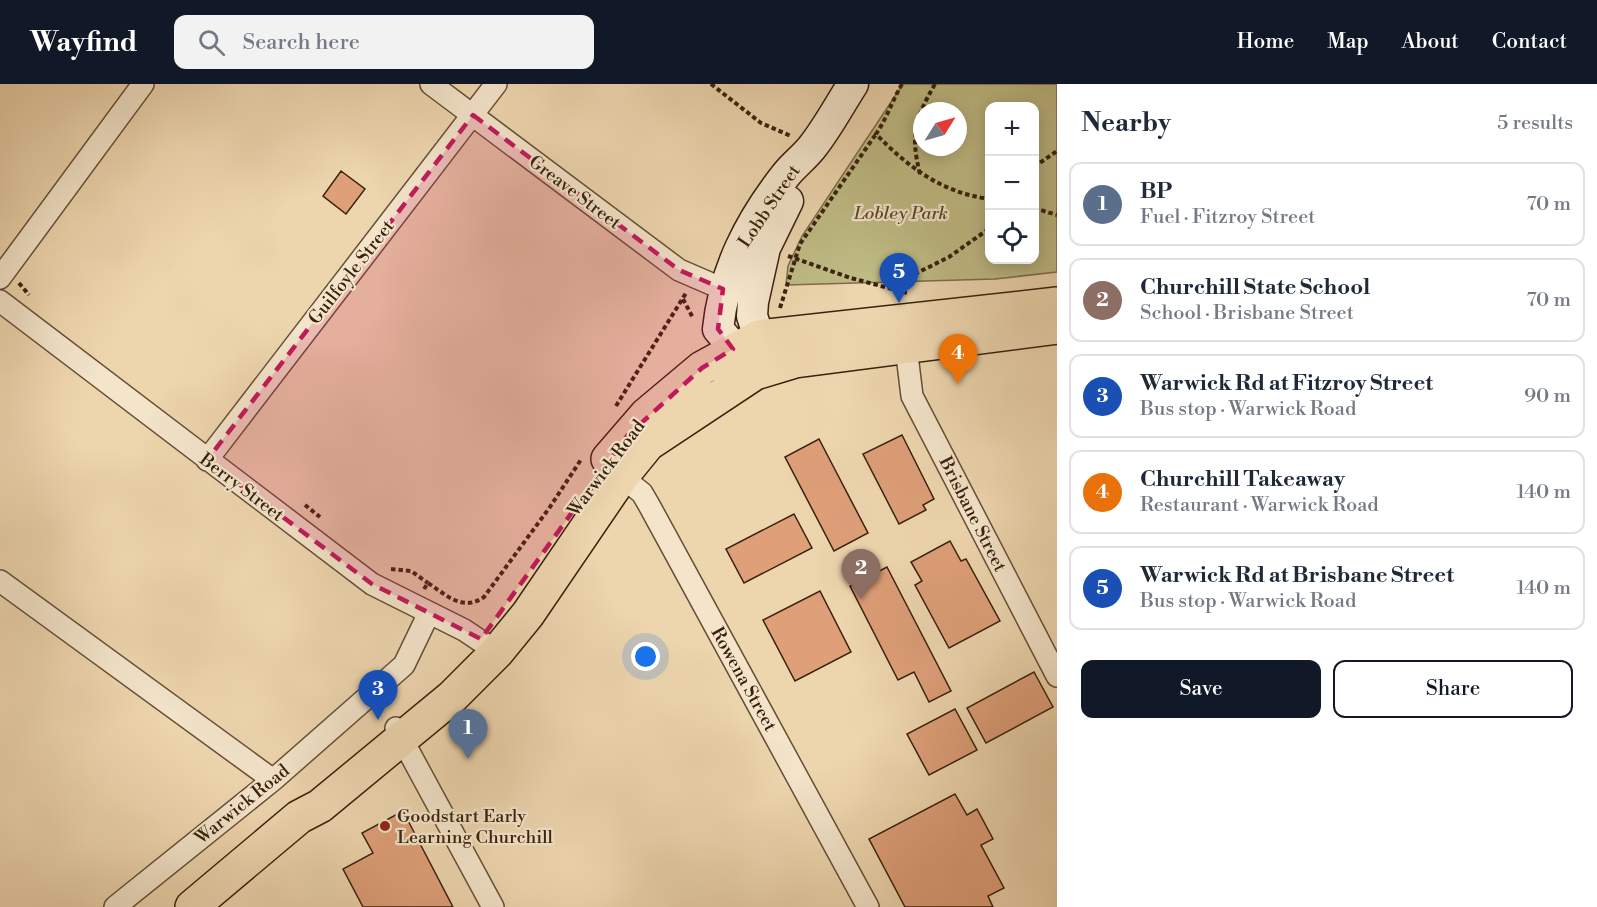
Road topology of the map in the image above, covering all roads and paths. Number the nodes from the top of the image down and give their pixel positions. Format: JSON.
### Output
{"nodes":[{"id":1,"x":143,"y":84,"type":"edge"},
{"id":2,"x":431,"y":84,"type":"edge"},
{"id":3,"x":496,"y":84,"type":"edge"},
{"id":4,"x":853,"y":84,"type":"edge"},
{"id":5,"x":902,"y":84,"type":"edge"},
{"id":6,"x":934,"y":84,"type":"edge"},
{"id":7,"x":713,"y":85,"type":"edge"},
{"id":8,"x":473,"y":115,"type":"junction"},
{"id":9,"x":876,"y":134,"type":"junction"},
{"id":10,"x":813,"y":146,"type":"junction"},
{"id":11,"x":1057,"y":151,"type":"edge"},
{"id":12,"x":1039,"y":163,"type":"edge"},
{"id":13,"x":920,"y":174,"type":"junction"},
{"id":14,"x":985,"y":198,"type":"edge"},
{"id":15,"x":1039,"y":209,"type":"edge"},
{"id":16,"x":1057,"y":216,"type":"edge"},
{"id":17,"x":985,"y":232,"type":"edge"},
{"id":18,"x":795,"y":258,"type":"junction"},
{"id":19,"x":0,"y":278,"type":"edge"},
{"id":20,"x":723,"y":289,"type":"junction"},
{"id":21,"x":900,"y":291,"type":"junction"},
{"id":22,"x":913,"y":295,"type":"dead end"},
{"id":23,"x":683,"y":298,"type":"dead end"},
{"id":24,"x":0,"y":301,"type":"edge"},
{"id":25,"x":1057,"y":304,"type":"edge"},
{"id":26,"x":779,"y":311,"type":"dead end"},
{"id":27,"x":694,"y":322,"type":"dead end"},
{"id":28,"x":1057,"y":327,"type":"edge"},
{"id":29,"x":746,"y":343,"type":"junction"},
{"id":30,"x":906,"y":347,"type":"junction"},
{"id":31,"x":755,"y":374,"type":"junction"},
{"id":32,"x":207,"y":460,"type":"junction"},
{"id":33,"x":613,"y":470,"type":"junction"},
{"id":34,"x":300,"y":503,"type":"dead end"},
{"id":35,"x":325,"y":522,"type":"dead end"},
{"id":36,"x":388,"y":569,"type":"dead end"},
{"id":37,"x":0,"y":580,"type":"edge"},
{"id":38,"x":429,"y":583,"type":"dead end"},
{"id":39,"x":429,"y":613,"type":"junction"},
{"id":40,"x":489,"y":646,"type":"junction"},
{"id":41,"x":1057,"y":676,"type":"edge"},
{"id":42,"x":398,"y":733,"type":"junction"},
{"id":43,"x":273,"y":780,"type":"junction"},
{"id":44,"x":115,"y":907,"type":"edge"},
{"id":45,"x":192,"y":907,"type":"edge"},
{"id":46,"x":493,"y":907,"type":"edge"},
{"id":47,"x":868,"y":907,"type":"edge"}],
"edges":[{"from":1,"to":19,"type":"street"},
{"from":2,"to":8,"type":"street","name":"Greave Street"},
{"from":3,"to":8,"type":"street","name":"Guilfoyle Street"},
{"from":4,"to":10,"type":"main road","name":"Lobb Street"},
{"from":5,"to":9,"type":"path"},
{"from":6,"to":13,"type":"path"},
{"from":7,"to":10,"type":"path"},
{"from":8,"to":20,"type":"street","name":"Greave Street"},
{"from":8,"to":32,"type":"street","name":"Guilfoyle Street"},
{"from":9,"to":13,"type":"path"},
{"from":9,"to":18,"type":"path"},
{"from":10,"to":20,"type":"main road","name":"Lobb Street"},
{"from":10,"to":29,"type":"main road","name":"Lobb Street"},
{"from":11,"to":12,"type":"path"},
{"from":13,"to":14,"type":"path"},
{"from":15,"to":16,"type":"path"},
{"from":17,"to":21,"type":"path"},
{"from":18,"to":21,"type":"path"},
{"from":18,"to":26,"type":"path"},
{"from":20,"to":29,"type":"main road","name":"Lobb Street"},
{"from":21,"to":22,"type":"path"},
{"from":23,"to":27,"type":"path"},
{"from":24,"to":32,"type":"street","name":"Berry Street"},
{"from":25,"to":29,"type":"main road","name":"Warwick Road"},
{"from":28,"to":30,"type":"main road","name":"Warwick Road"},
{"from":29,"to":31,"type":"main road","name":"Lobb Street"},
{"from":29,"to":33,"type":"main road","name":"Warwick Road"},
{"from":30,"to":31,"type":"main road","name":"Warwick Road"},
{"from":30,"to":41,"type":"street","name":"Brisbane Street"},
{"from":31,"to":33,"type":"main road","name":"Warwick Road"},
{"from":32,"to":39,"type":"street","name":"Berry Street"},
{"from":33,"to":40,"type":"main road","name":"Warwick Road"},
{"from":33,"to":47,"type":"street","name":"Rowena Street"},
{"from":34,"to":35,"type":"path"},
{"from":36,"to":38,"type":"path"},
{"from":37,"to":43,"type":"street"},
{"from":39,"to":40,"type":"street","name":"Berry Street"},
{"from":39,"to":43,"type":"street","name":"Warwick Road"},
{"from":40,"to":42,"type":"main road","name":"Warwick Road"},
{"from":42,"to":45,"type":"main road","name":"Warwick Road"},
{"from":42,"to":46,"type":"street"},
{"from":43,"to":44,"type":"street","name":"Warwick Road"}]}
